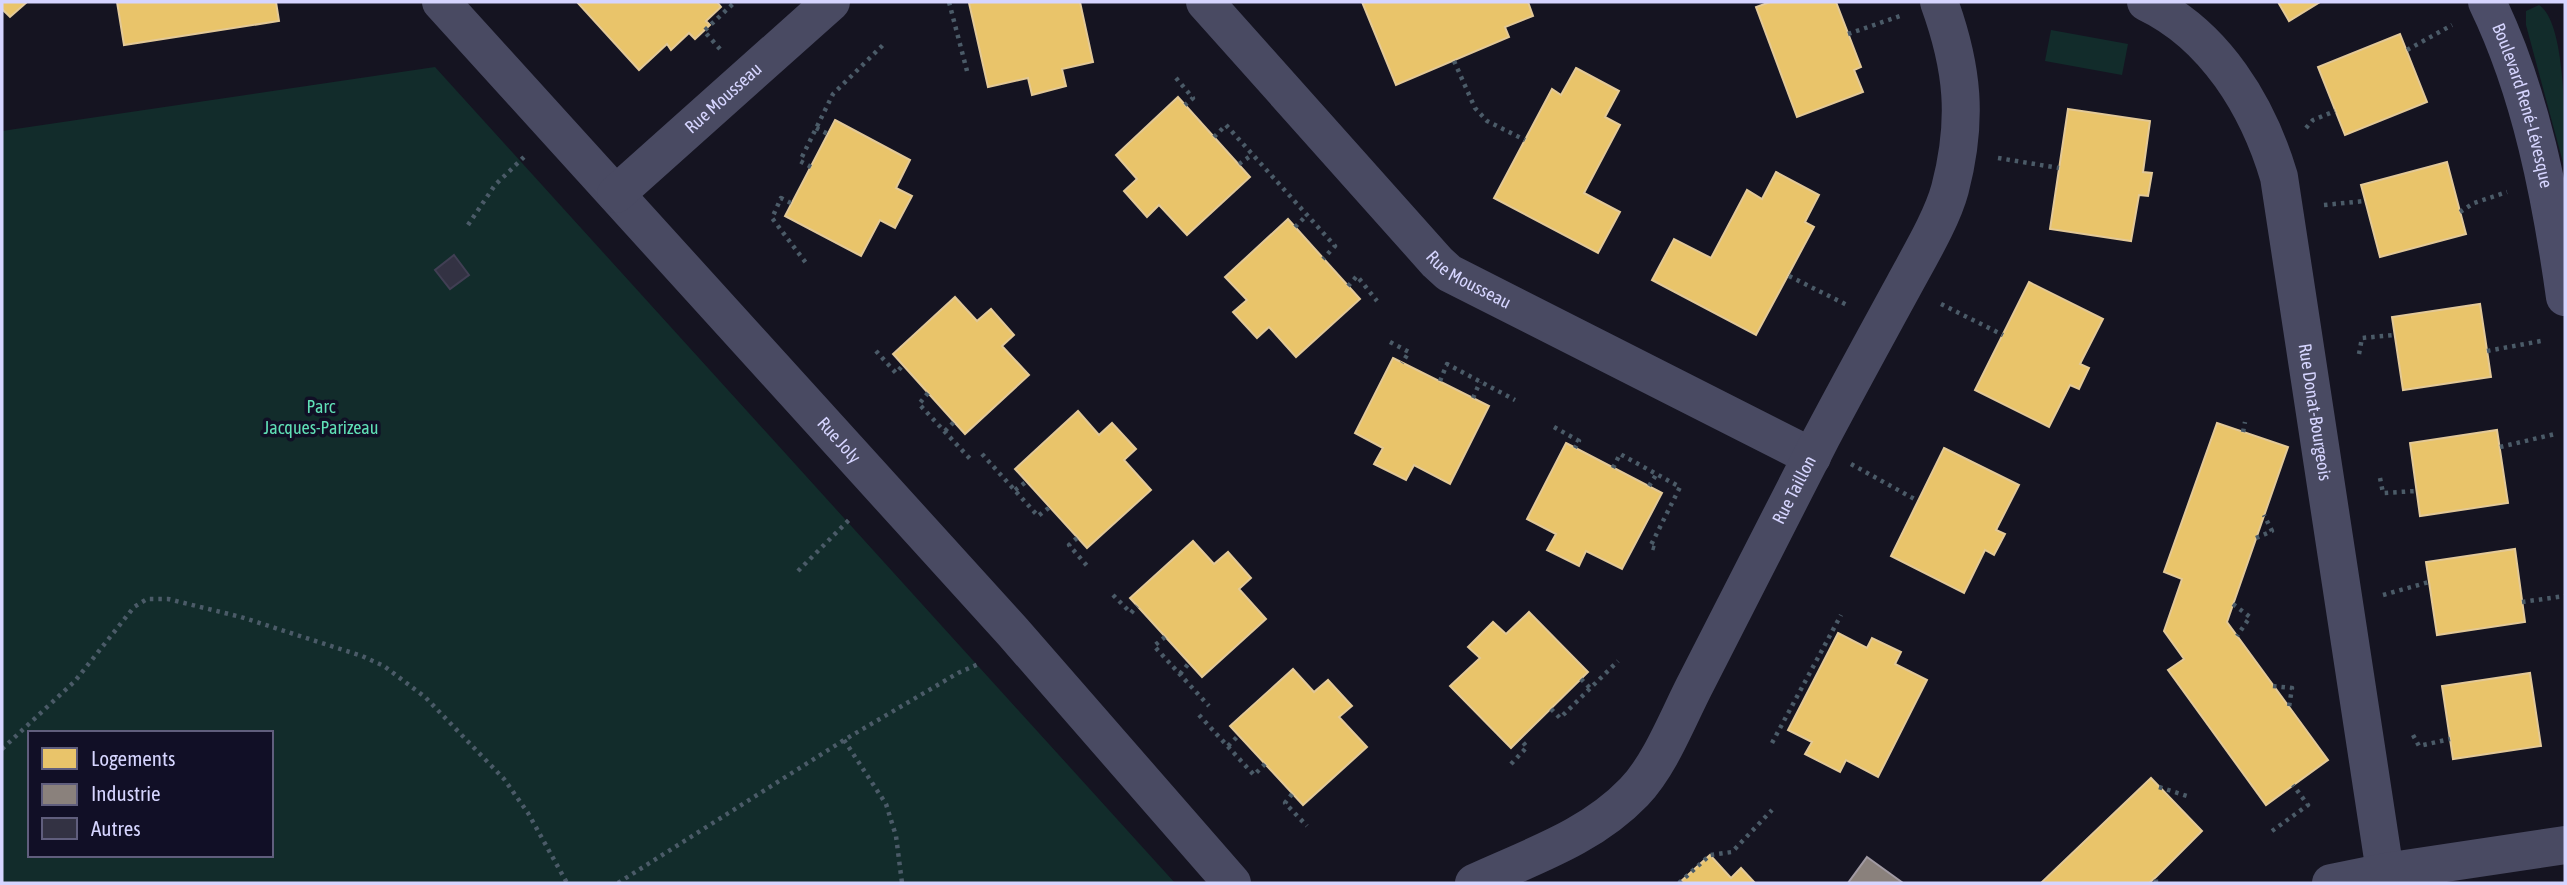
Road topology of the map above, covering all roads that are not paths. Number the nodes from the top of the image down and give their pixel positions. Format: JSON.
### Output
{"nodes":[{"id":1,"x":441,"y":2,"type":"edge"},
{"id":2,"x":831,"y":2,"type":"edge"},
{"id":3,"x":1205,"y":2,"type":"edge"},
{"id":4,"x":1940,"y":2,"type":"edge"},
{"id":5,"x":2146,"y":2,"type":"edge"},
{"id":6,"x":2474,"y":11,"type":"edge"},
{"id":7,"x":616,"y":194,"type":"junction"},
{"id":8,"x":2565,"y":297,"type":"edge"},
{"id":9,"x":1815,"y":451,"type":"junction"},
{"id":10,"x":2565,"y":845,"type":"edge"},
{"id":11,"x":2385,"y":872,"type":"junction"},
{"id":12,"x":1231,"y":883,"type":"edge"},
{"id":13,"x":1474,"y":883,"type":"edge"},
{"id":14,"x":2331,"y":883,"type":"edge"}],
"edges":[{"from":1,"to":7,"type":"street","name":"Rue Joly"},
{"from":2,"to":7,"type":"street","name":"Rue Mousseau"},
{"from":3,"to":9,"type":"street","name":"Rue Mousseau"},
{"from":4,"to":9,"type":"street","name":"Rue Taillon"},
{"from":5,"to":11,"type":"street","name":"Rue Donat-Bourgeois"},
{"from":6,"to":8,"type":"main road","name":"Boulevard René-Lévesque"},
{"from":7,"to":12,"type":"street","name":"Rue Joly"},
{"from":9,"to":13,"type":"street","name":"Rue Taillon"},
{"from":10,"to":11,"type":"street"},
{"from":11,"to":14,"type":"street"}]}
